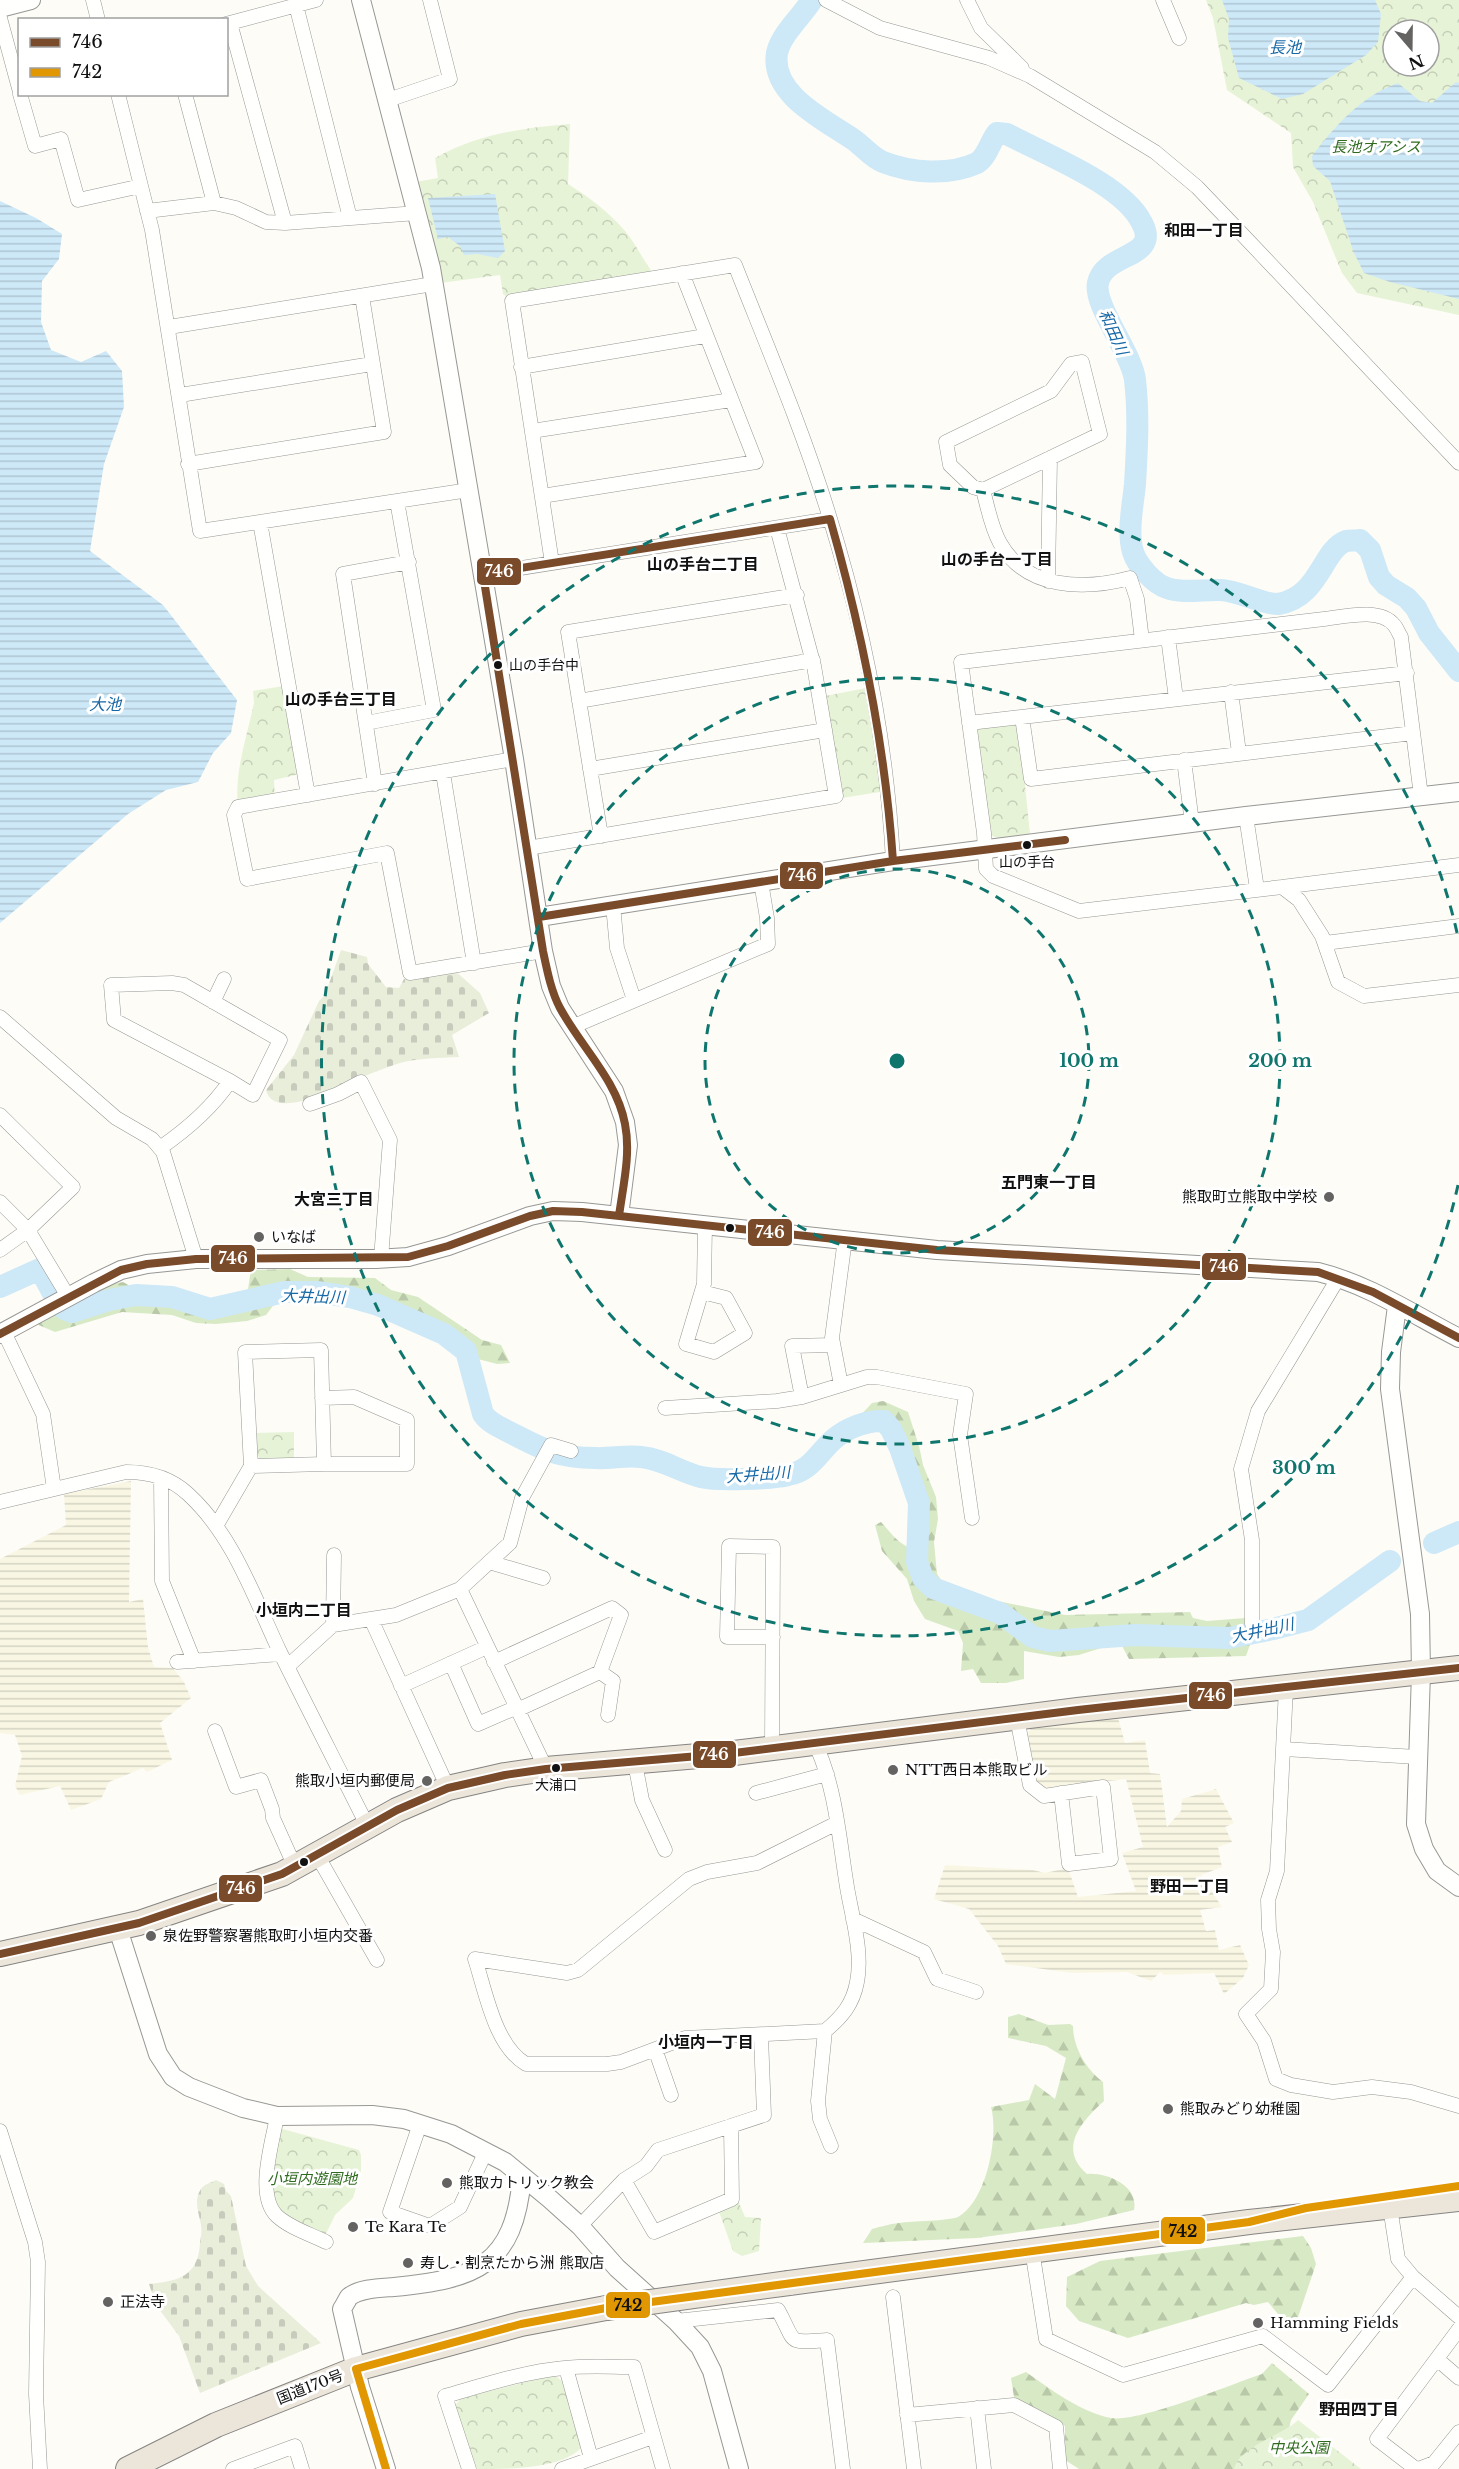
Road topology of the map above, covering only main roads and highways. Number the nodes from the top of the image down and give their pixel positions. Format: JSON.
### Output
{"nodes":[{"id":1,"x":1459,"y":1668,"type":"edge"},
{"id":2,"x":0,"y":1953,"type":"edge"},
{"id":3,"x":1459,"y":2186,"type":"edge"},
{"id":4,"x":1459,"y":2199,"type":"edge"},
{"id":5,"x":1249,"y":2222,"type":"junction"},
{"id":6,"x":128,"y":2469,"type":"edge"}],
"edges":[{"from":1,"to":2,"type":"highway"},
{"from":3,"to":5,"type":"highway","name":"国道170号"},
{"from":4,"to":5,"type":"highway","name":"国道170号"},
{"from":5,"to":6,"type":"highway","name":"国道170号","bridge":true}]}
